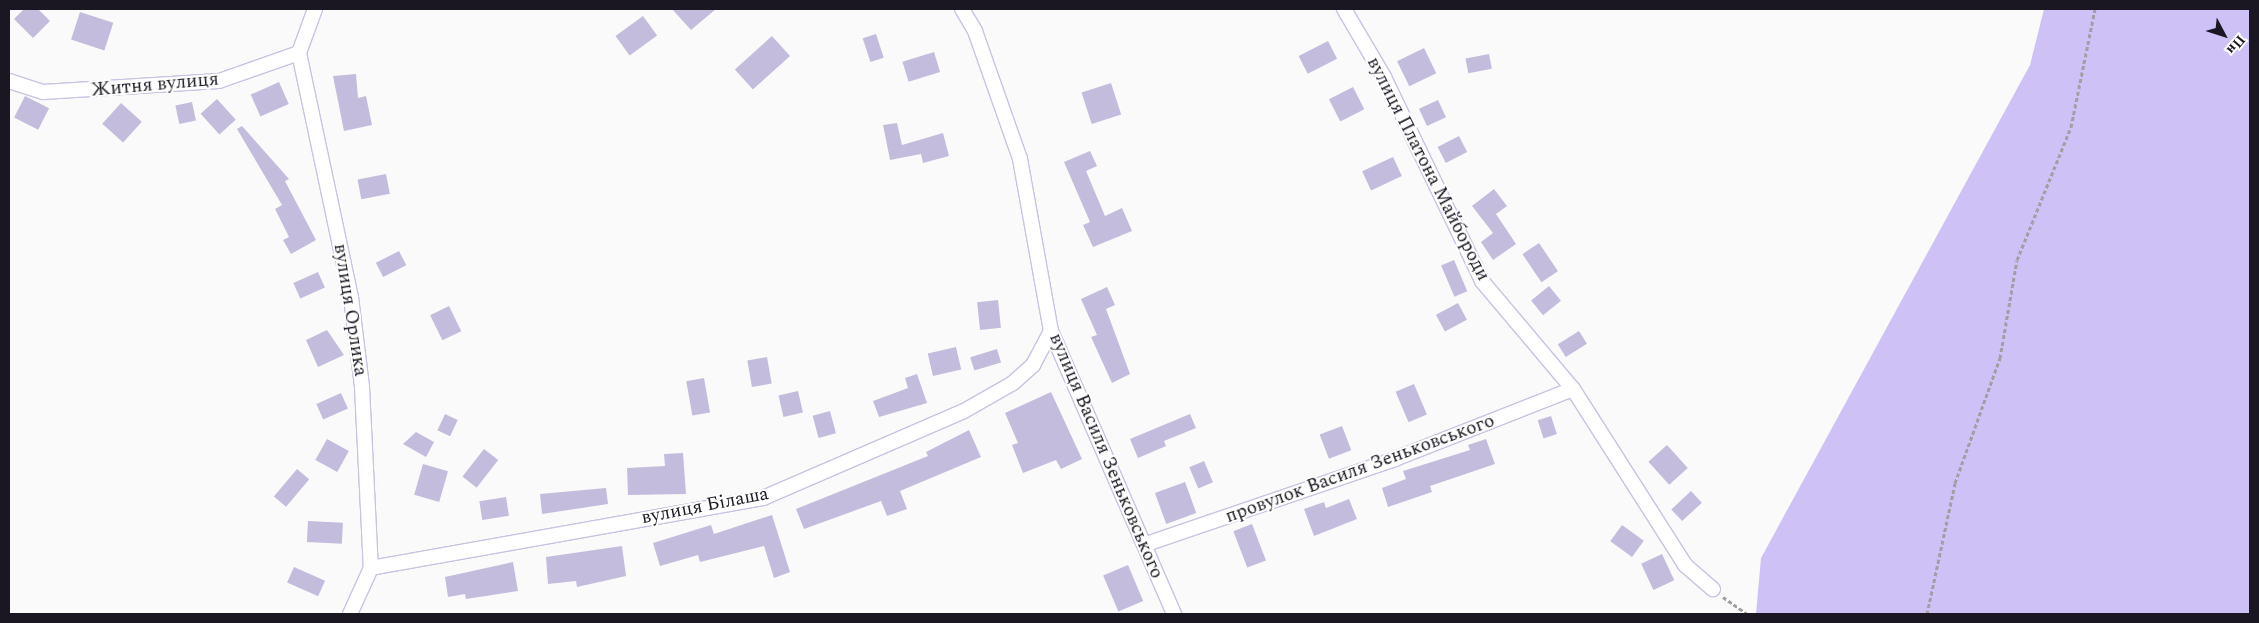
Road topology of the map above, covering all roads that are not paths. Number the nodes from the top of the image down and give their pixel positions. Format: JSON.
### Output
{"nodes":[{"id":1,"x":315,"y":9,"type":"edge"},
{"id":2,"x":962,"y":9,"type":"edge"},
{"id":3,"x":1344,"y":9,"type":"edge"},
{"id":4,"x":299,"y":53,"type":"junction"},
{"id":5,"x":9,"y":81,"type":"edge"},
{"id":6,"x":1051,"y":331,"type":"junction"},
{"id":7,"x":1573,"y":389,"type":"junction"},
{"id":8,"x":1146,"y":544,"type":"junction"},
{"id":9,"x":370,"y":568,"type":"junction"},
{"id":10,"x":1714,"y":589,"type":"road end"},
{"id":11,"x":350,"y":614,"type":"edge"},
{"id":12,"x":1174,"y":614,"type":"edge"}],
"edges":[{"from":1,"to":4,"type":"street"},
{"from":2,"to":6,"type":"street","name":"вулиця Василя Зеньковського"},
{"from":3,"to":7,"type":"street","name":"вулиця Платона Майбороди"},
{"from":4,"to":5,"type":"street","name":"Житня вулиця"},
{"from":4,"to":9,"type":"street","name":"вулиця Орлика"},
{"from":6,"to":8,"type":"street","name":"вулиця Василя Зеньковського"},
{"from":6,"to":9,"type":"street","name":"вулиця Білаша"},
{"from":7,"to":8,"type":"street","name":"провулок Василя Зеньковського"},
{"from":7,"to":10,"type":"street","name":"вулиця Платона Майбороди"},
{"from":8,"to":12,"type":"street","name":"вулиця Василя Зеньковського"},
{"from":9,"to":11,"type":"street","name":"вулиця Орлика"}]}
